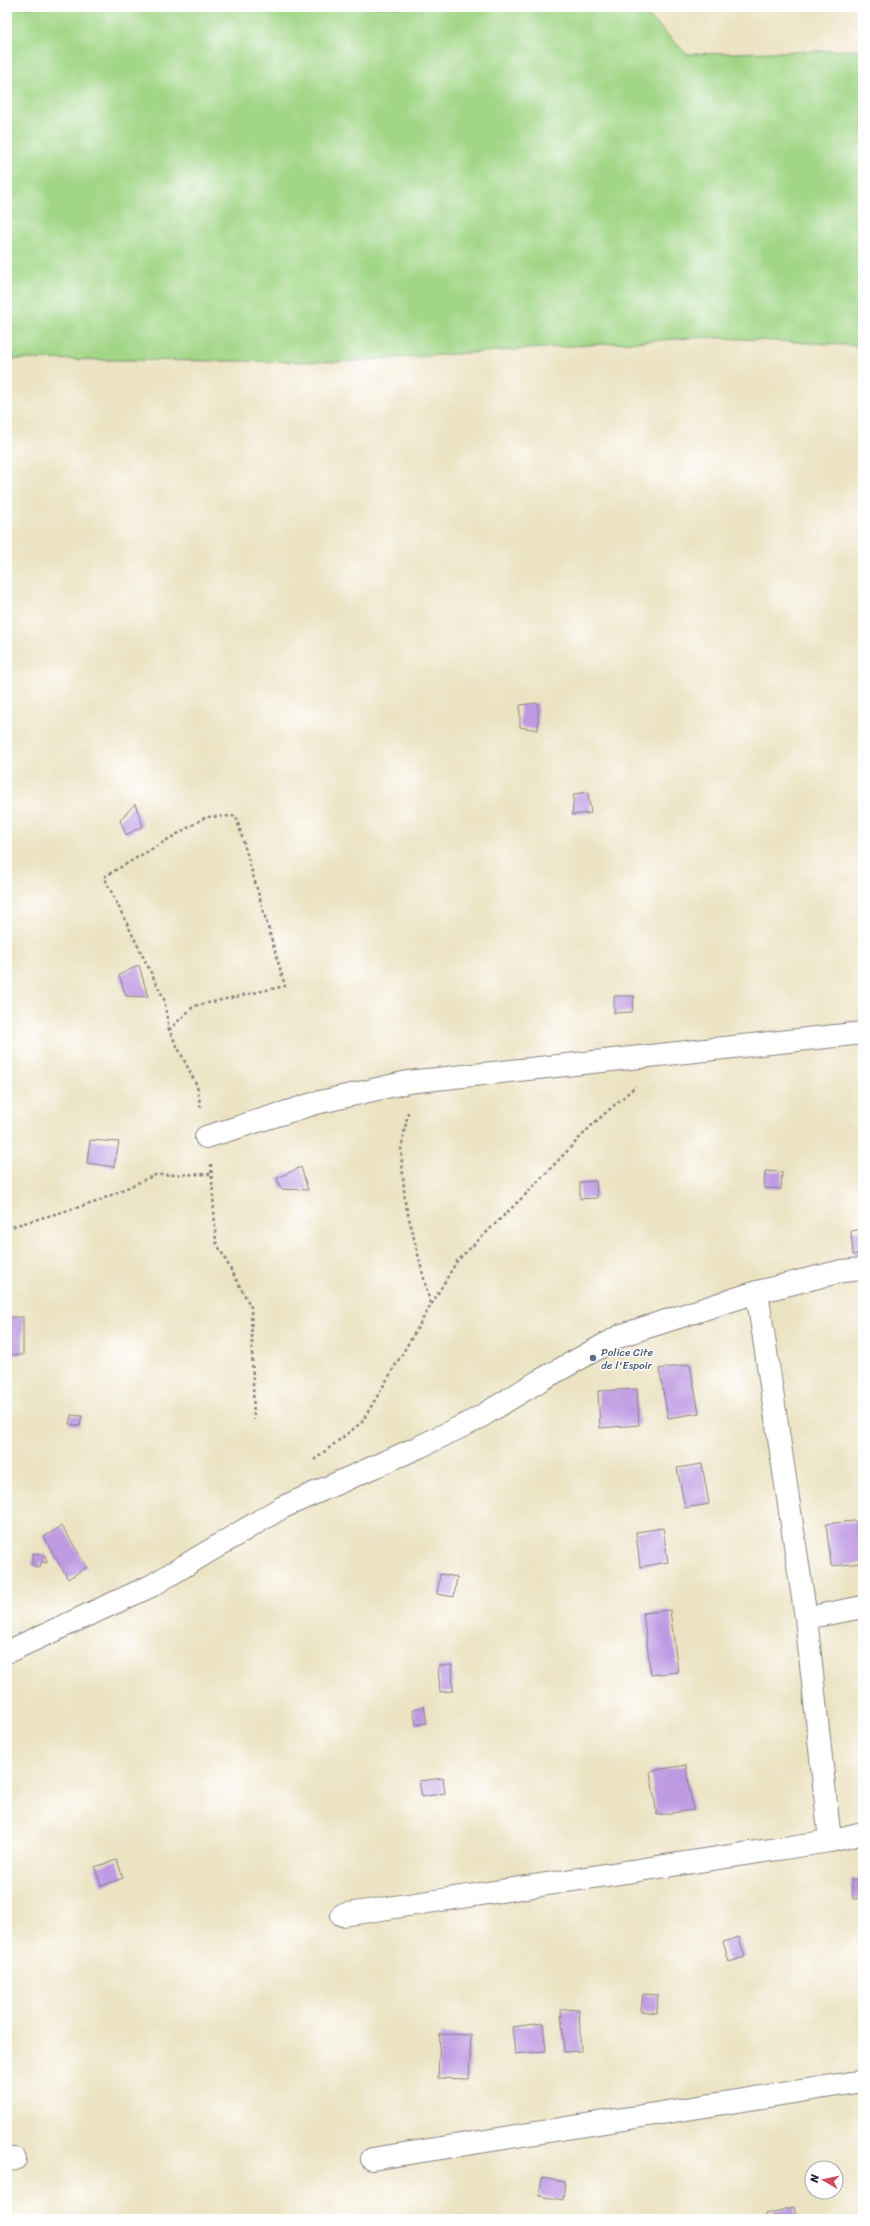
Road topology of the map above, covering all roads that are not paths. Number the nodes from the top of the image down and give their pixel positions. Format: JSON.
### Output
{"nodes":[{"id":1,"x":863,"y":1033,"type":"edge"},
{"id":2,"x":206,"y":1137,"type":"road end"},
{"id":3,"x":863,"y":1269,"type":"edge"},
{"id":4,"x":757,"y":1292,"type":"junction"},
{"id":5,"x":863,"y":1607,"type":"edge"},
{"id":6,"x":806,"y":1618,"type":"junction"},
{"id":7,"x":7,"y":1652,"type":"edge"},
{"id":8,"x":863,"y":1833,"type":"edge"},
{"id":9,"x":830,"y":1841,"type":"junction"},
{"id":10,"x":342,"y":1915,"type":"dead end"},
{"id":11,"x":863,"y":2081,"type":"edge"},
{"id":12,"x":372,"y":2160,"type":"dead end"}],
"edges":[{"from":1,"to":2,"type":"street"},
{"from":3,"to":4,"type":"street"},
{"from":4,"to":6,"type":"street"},
{"from":4,"to":7,"type":"street"},
{"from":5,"to":6,"type":"street"},
{"from":6,"to":9,"type":"street"},
{"from":8,"to":9,"type":"street"},
{"from":9,"to":10,"type":"street"},
{"from":11,"to":12,"type":"street"}]}
